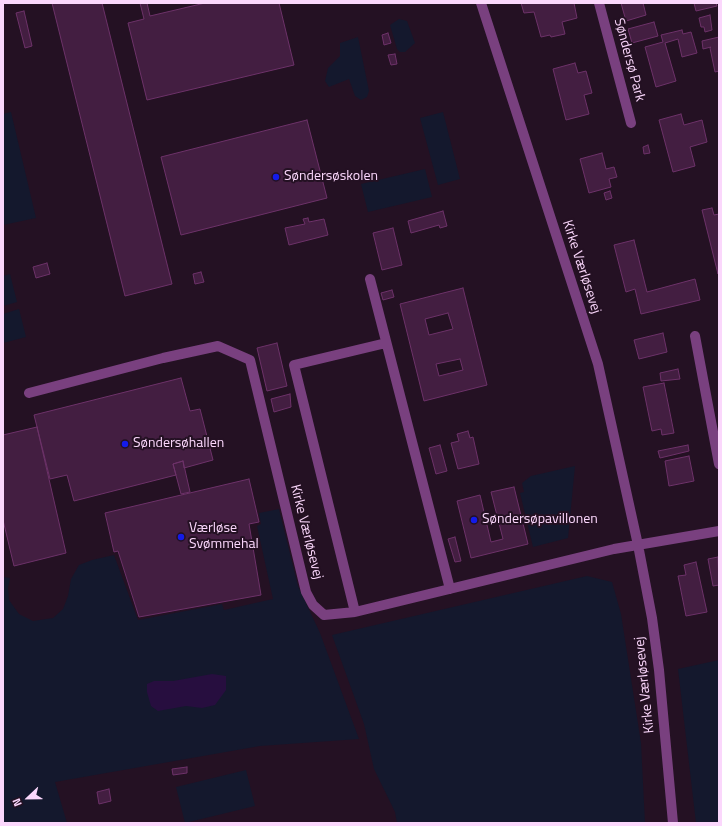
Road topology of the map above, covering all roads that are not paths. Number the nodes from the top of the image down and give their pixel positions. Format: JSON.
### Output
{"nodes":[{"id":1,"x":481,"y":3,"type":"edge"},
{"id":2,"x":599,"y":3,"type":"edge"},
{"id":3,"x":631,"y":124,"type":"dead end"},
{"id":4,"x":370,"y":279,"type":"dead end"},
{"id":5,"x":695,"y":336,"type":"dead end"},
{"id":6,"x":386,"y":342,"type":"junction"},
{"id":7,"x":29,"y":393,"type":"dead end"},
{"id":8,"x":719,"y":464,"type":"edge"},
{"id":9,"x":719,"y":531,"type":"edge"},
{"id":10,"x":638,"y":545,"type":"junction"},
{"id":11,"x":450,"y":589,"type":"junction"},
{"id":12,"x":355,"y":612,"type":"junction"},
{"id":13,"x":673,"y":823,"type":"edge"}],
"edges":[{"from":1,"to":10,"type":"street","name":"Kirke Værløsevej"},
{"from":2,"to":3,"type":"street","name":"Søndersø Park"},
{"from":4,"to":6,"type":"street"},
{"from":5,"to":8,"type":"street"},
{"from":6,"to":11,"type":"street"},
{"from":6,"to":12,"type":"street"},
{"from":7,"to":12,"type":"street","name":"Kirke Værløsevej"},
{"from":9,"to":10,"type":"street"},
{"from":10,"to":11,"type":"street","name":"Kirke Værløsevej"},
{"from":10,"to":13,"type":"street","name":"Kirke Værløsevej"},
{"from":11,"to":12,"type":"street","name":"Kirke Værløsevej"}]}
